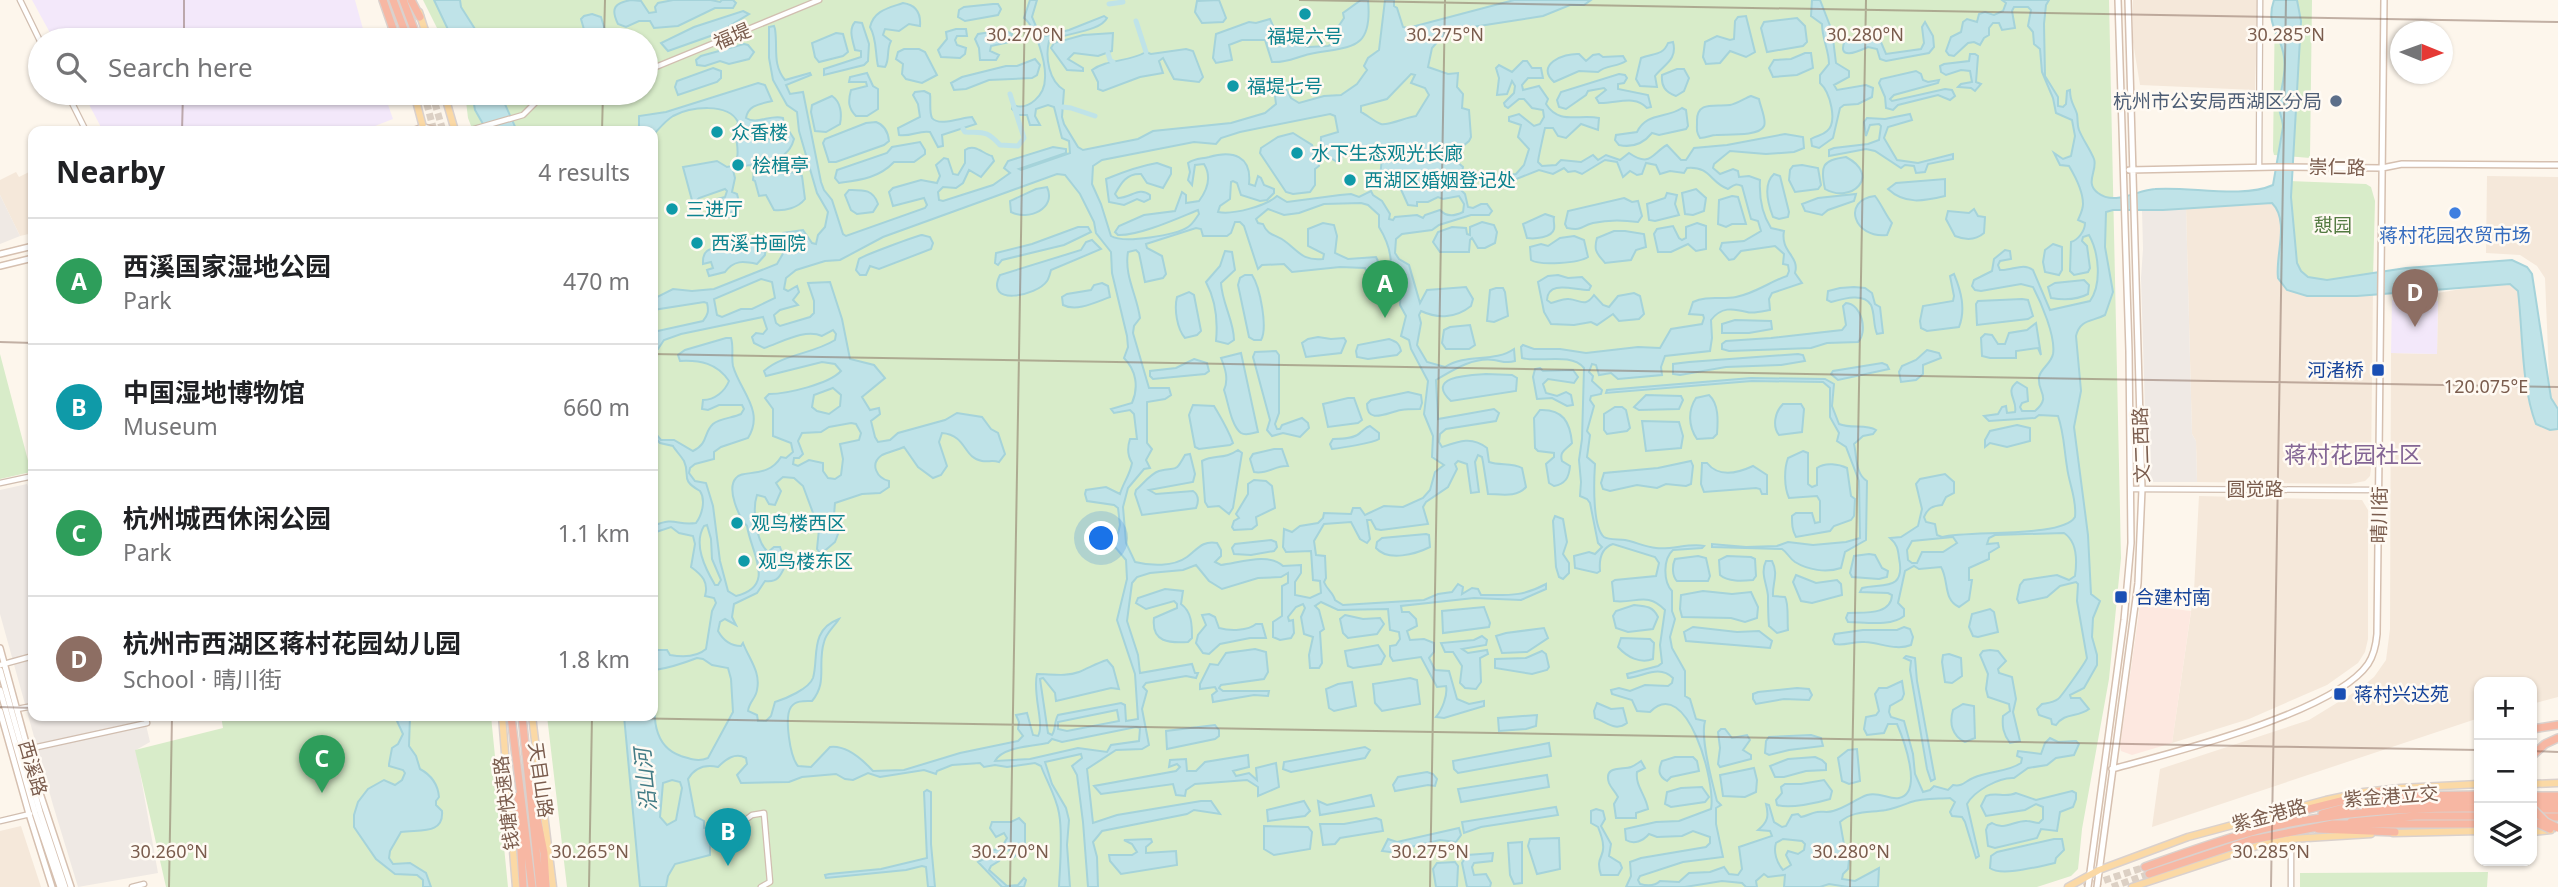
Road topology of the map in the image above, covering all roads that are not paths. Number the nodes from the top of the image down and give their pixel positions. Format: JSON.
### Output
{"nodes":[{"id":1,"x":20,"y":0,"type":"edge"},
{"id":2,"x":381,"y":0,"type":"edge"},
{"id":3,"x":393,"y":0,"type":"edge"},
{"id":4,"x":403,"y":0,"type":"edge"},
{"id":5,"x":413,"y":0,"type":"edge"},
{"id":6,"x":819,"y":0,"type":"edge"},
{"id":7,"x":2118,"y":0,"type":"edge"},
{"id":8,"x":2128,"y":0,"type":"edge"},
{"id":9,"x":2260,"y":0,"type":"edge"},
{"id":10,"x":2384,"y":0,"type":"edge"},
{"id":11,"x":421,"y":17,"type":"joint"},
{"id":12,"x":34,"y":28,"type":"edge"},
{"id":13,"x":393,"y":28,"type":"edge"},
{"id":14,"x":404,"y":28,"type":"edge"},
{"id":15,"x":414,"y":28,"type":"edge"},
{"id":16,"x":424,"y":28,"type":"edge"},
{"id":17,"x":658,"y":66,"type":"edge"},
{"id":18,"x":72,"y":105,"type":"edge"},
{"id":19,"x":417,"y":105,"type":"edge"},
{"id":20,"x":447,"y":105,"type":"edge"},
{"id":21,"x":533,"y":105,"type":"edge"},
{"id":22,"x":83,"y":126,"type":"edge"},
{"id":23,"x":423,"y":126,"type":"edge"},
{"id":24,"x":453,"y":126,"type":"edge"},
{"id":25,"x":485,"y":126,"type":"edge"},
{"id":26,"x":2558,"y":164,"type":"edge"},
{"id":27,"x":2259,"y":167,"type":"junction"},
{"id":28,"x":2382,"y":168,"type":"junction"},
{"id":29,"x":2133,"y":170,"type":"junction"},
{"id":30,"x":2123,"y":171,"type":"junction"},
{"id":31,"x":28,"y":247,"type":"edge"},
{"id":32,"x":0,"y":254,"type":"edge"},
{"id":33,"x":28,"y":259,"type":"edge"},
{"id":34,"x":0,"y":265,"type":"edge"},
{"id":35,"x":28,"y":477,"type":"edge"},
{"id":36,"x":0,"y":483,"type":"edge"},
{"id":37,"x":2132,"y":489,"type":"junction"},
{"id":38,"x":2143,"y":489,"type":"junction"},
{"id":39,"x":2379,"y":490,"type":"junction"},
{"id":40,"x":0,"y":648,"type":"edge"},
{"id":41,"x":28,"y":658,"type":"edge"},
{"id":42,"x":1,"y":666,"type":"edge"},
{"id":43,"x":0,"y":690,"type":"edge"},
{"id":44,"x":28,"y":706,"type":"edge"},
{"id":45,"x":17,"y":709,"type":"junction"},
{"id":46,"x":0,"y":711,"type":"edge"},
{"id":47,"x":147,"y":721,"type":"edge"},
{"id":48,"x":502,"y":721,"type":"edge"},
{"id":49,"x":512,"y":721,"type":"edge"},
{"id":50,"x":523,"y":721,"type":"edge"},
{"id":51,"x":533,"y":721,"type":"edge"},
{"id":52,"x":2558,"y":725,"type":"edge"},
{"id":53,"x":2537,"y":728,"type":"edge"},
{"id":54,"x":2558,"y":738,"type":"edge"},
{"id":55,"x":28,"y":749,"type":"junction"},
{"id":56,"x":2537,"y":751,"type":"edge"},
{"id":57,"x":528,"y":767,"type":"junction"},
{"id":58,"x":517,"y":768,"type":"junction"},
{"id":59,"x":2112,"y":769,"type":"junction"},
{"id":60,"x":2558,"y":783,"type":"edge"},
{"id":61,"x":2474,"y":784,"type":"edge"},
{"id":62,"x":2537,"y":784,"type":"edge"},
{"id":63,"x":2381,"y":791,"type":"junction"},
{"id":64,"x":2474,"y":796,"type":"edge"},
{"id":65,"x":2537,"y":796,"type":"edge"},
{"id":66,"x":2558,"y":796,"type":"edge"},
{"id":67,"x":2474,"y":801,"type":"edge"},
{"id":68,"x":2400,"y":803,"type":"junction"},
{"id":69,"x":2537,"y":803,"type":"edge"},
{"id":70,"x":2558,"y":803,"type":"edge"},
{"id":71,"x":2474,"y":808,"type":"edge"},
{"id":72,"x":2537,"y":809,"type":"edge"},
{"id":73,"x":2558,"y":809,"type":"edge"},
{"id":74,"x":34,"y":813,"type":"junction"},
{"id":75,"x":2537,"y":814,"type":"edge"},
{"id":76,"x":749,"y":815,"type":"dead end"},
{"id":77,"x":2474,"y":816,"type":"edge"},
{"id":78,"x":2558,"y":817,"type":"edge"},
{"id":79,"x":2537,"y":819,"type":"edge"},
{"id":80,"x":0,"y":821,"type":"edge"},
{"id":81,"x":2537,"y":821,"type":"edge"},
{"id":82,"x":2333,"y":824,"type":"junction"},
{"id":83,"x":2474,"y":824,"type":"edge"},
{"id":84,"x":2304,"y":825,"type":"junction"},
{"id":85,"x":2264,"y":829,"type":"junction"},
{"id":86,"x":2558,"y":830,"type":"edge"},
{"id":87,"x":2474,"y":831,"type":"edge"},
{"id":88,"x":2395,"y":832,"type":"junction"},
{"id":89,"x":2537,"y":832,"type":"edge"},
{"id":90,"x":2291,"y":839,"type":"junction"},
{"id":91,"x":2099,"y":870,"type":"junction"},
{"id":92,"x":2090,"y":874,"type":"junction"},
{"id":93,"x":144,"y":884,"type":"dead end"},
{"id":94,"x":52,"y":887,"type":"edge"},
{"id":95,"x":62,"y":887,"type":"edge"},
{"id":96,"x":71,"y":887,"type":"edge"},
{"id":97,"x":132,"y":887,"type":"edge"},
{"id":98,"x":516,"y":887,"type":"edge"},
{"id":99,"x":523,"y":887,"type":"edge"},
{"id":100,"x":531,"y":887,"type":"edge"},
{"id":101,"x":540,"y":887,"type":"edge"},
{"id":102,"x":546,"y":887,"type":"edge"},
{"id":103,"x":553,"y":887,"type":"edge"},
{"id":104,"x":761,"y":887,"type":"edge"},
{"id":105,"x":2068,"y":887,"type":"edge"},
{"id":106,"x":2088,"y":887,"type":"edge"},
{"id":107,"x":2097,"y":887,"type":"edge"},
{"id":108,"x":2132,"y":887,"type":"edge"},
{"id":109,"x":2291,"y":887,"type":"edge"}],
"edges":[{"from":1,"to":12,"type":"street"},
{"from":2,"to":13,"type":"highway"},
{"from":3,"to":14,"type":"highway"},
{"from":4,"to":15,"type":"highway"},
{"from":5,"to":11,"type":"highway"},
{"from":6,"to":17,"type":"street","name":"福堤"},
{"from":7,"to":30,"type":"main road","name":"文二西路"},
{"from":8,"to":29,"type":"main road","name":"文二西路"},
{"from":9,"to":27,"type":"street"},
{"from":10,"to":28,"type":"main road","name":"晴川街"},
{"from":11,"to":16,"type":"main road"},
{"from":18,"to":22,"type":"street"},
{"from":19,"to":23,"type":"main road"},
{"from":20,"to":24,"type":"main road"},
{"from":21,"to":25,"type":"street"},
{"from":26,"to":28,"type":"main road","name":"崇仁路"},
{"from":27,"to":28,"type":"main road","name":"崇仁路"},
{"from":27,"to":29,"type":"main road","name":"崇仁路"},
{"from":28,"to":39,"type":"main road","name":"晴川街"},
{"from":29,"to":30,"type":"main road","name":"崇仁路"},
{"from":29,"to":38,"type":"main road","name":"文二西路"},
{"from":30,"to":37,"type":"main road","name":"文二西路"},
{"from":31,"to":32,"type":"main road"},
{"from":33,"to":34,"type":"main road"},
{"from":35,"to":36,"type":"street"},
{"from":37,"to":38,"type":"street","name":"圆觉路"},
{"from":37,"to":92,"type":"main road","name":"文二西路"},
{"from":38,"to":39,"type":"street","name":"圆觉路"},
{"from":38,"to":59,"type":"main road","name":"文二西路"},
{"from":39,"to":59,"type":"main road","name":"晴川街"},
{"from":40,"to":42,"type":"main road","name":"西溪路"},
{"from":41,"to":42,"type":"street"},
{"from":42,"to":45,"type":"main road","name":"西溪路"},
{"from":42,"to":74,"type":"main road","name":"西溪路"},
{"from":43,"to":74,"type":"main road","name":"西溪路"},
{"from":44,"to":45,"type":"street"},
{"from":45,"to":55,"type":"main road","name":"西溪路"},
{"from":46,"to":74,"type":"main road","name":"西溪路"},
{"from":47,"to":55,"type":"street"},
{"from":48,"to":98,"type":"main road","name":"天目山路"},
{"from":49,"to":58,"type":"highway","name":"钱塘快速路"},
{"from":50,"to":57,"type":"highway","name":"钱塘快速路"},
{"from":51,"to":103,"type":"main road","name":"天目山路"},
{"from":52,"to":53,"type":"highway"},
{"from":54,"to":56,"type":"highway"},
{"from":55,"to":96,"type":"main road","name":"西溪路"},
{"from":57,"to":101,"type":"highway","name":"钱塘快速路"},
{"from":57,"to":102,"type":"highway"},
{"from":58,"to":99,"type":"highway"},
{"from":58,"to":100,"type":"highway","name":"钱塘快速路"},
{"from":59,"to":91,"type":"main road","name":"文二西路"},
{"from":60,"to":62,"type":"main road"},
{"from":61,"to":63,"type":"main road","name":"紫金港路"},
{"from":63,"to":85,"type":"highway"},
{"from":63,"to":91,"type":"main road","name":"紫金港路"},
{"from":64,"to":68,"type":"highway"},
{"from":65,"to":66,"type":"highway"},
{"from":67,"to":68,"type":"highway"},
{"from":68,"to":71,"type":"highway","name":"紫金港立交"},
{"from":68,"to":84,"type":"highway","name":"紫金港立交"},
{"from":68,"to":84,"type":"highway"},
{"from":69,"to":70,"type":"highway"},
{"from":72,"to":73,"type":"highway"},
{"from":74,"to":80,"type":"street"},
{"from":74,"to":94,"type":"main road","name":"西溪路"},
{"from":74,"to":95,"type":"main road","name":"西溪路"},
{"from":75,"to":86,"type":"highway","bridge":true},
{"from":76,"to":104,"type":"street"},
{"from":77,"to":82,"type":"highway","name":"紫金港立交"},
{"from":78,"to":79,"type":"highway","bridge":true},
{"from":81,"to":86,"type":"highway","bridge":true},
{"from":82,"to":83,"type":"highway"},
{"from":82,"to":84,"type":"highway"},
{"from":84,"to":85,"type":"highway"},
{"from":84,"to":85,"type":"highway"},
{"from":84,"to":88,"type":"highway"},
{"from":86,"to":89,"type":"main road"},
{"from":87,"to":88,"type":"main road","name":"紫金港路"},
{"from":88,"to":90,"type":"main road","name":"紫金港路"},
{"from":90,"to":108,"type":"main road","name":"紫金港路"},
{"from":90,"to":109,"type":"street"},
{"from":91,"to":92,"type":"main road","name":"紫金港路"},
{"from":91,"to":107,"type":"main road","name":"文二西路"},
{"from":92,"to":105,"type":"main road","name":"紫金港路"},
{"from":92,"to":106,"type":"main road","name":"文二西路"},
{"from":93,"to":97,"type":"street"}]}
